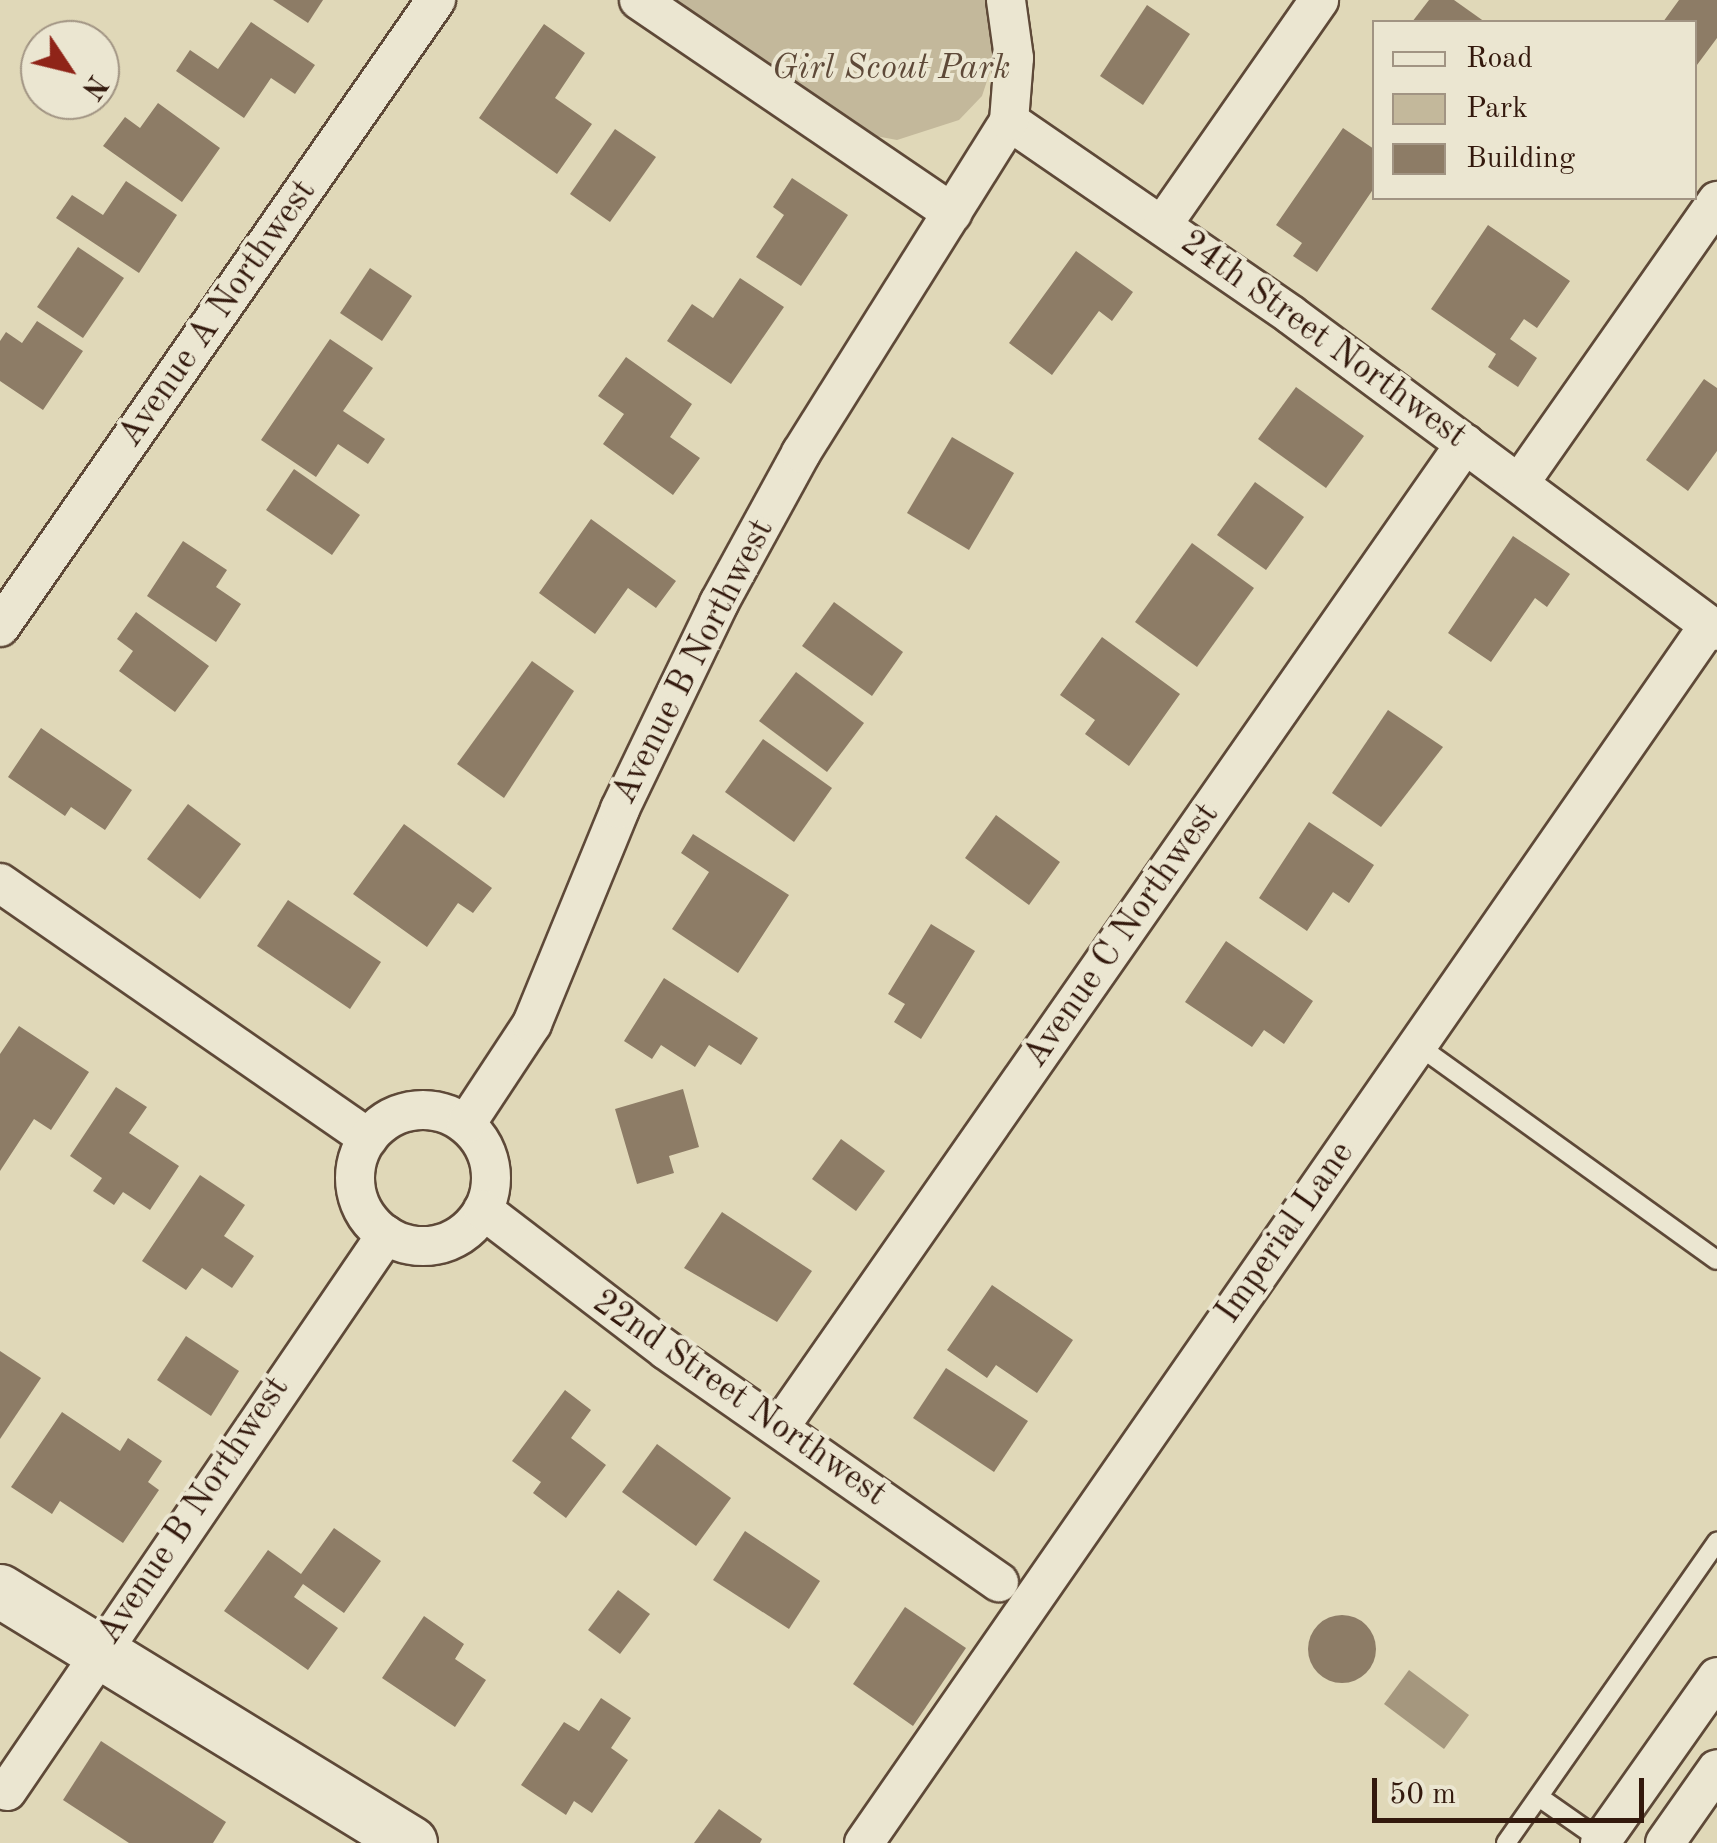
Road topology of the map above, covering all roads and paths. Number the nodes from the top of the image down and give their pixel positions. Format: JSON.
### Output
{"nodes":[{"id":1,"x":436,"y":0,"type":"edge"},
{"id":2,"x":639,"y":0,"type":"edge"},
{"id":3,"x":1006,"y":0,"type":"edge"},
{"id":4,"x":1319,"y":0,"type":"edge"},
{"id":5,"x":1008,"y":121,"type":"junction"},
{"id":6,"x":1717,"y":200,"type":"edge"},
{"id":7,"x":952,"y":214,"type":"junction"},
{"id":8,"x":1162,"y":224,"type":"junction"},
{"id":9,"x":1465,"y":444,"type":"junction"},
{"id":10,"x":1521,"y":481,"type":"junction"},
{"id":11,"x":0,"y":627,"type":"edge"},
{"id":12,"x":1713,"y":628,"type":"edge"},
{"id":13,"x":0,"y":883,"type":"edge"},
{"id":14,"x":1415,"y":1044,"type":"junction"},
{"id":15,"x":466,"y":1124,"type":"junction"},
{"id":16,"x":368,"y":1138,"type":"junction"},
{"id":17,"x":484,"y":1210,"type":"junction"},
{"id":18,"x":386,"y":1235,"type":"junction"},
{"id":19,"x":1717,"y":1260,"type":"edge"},
{"id":20,"x":780,"y":1428,"type":"junction"},
{"id":21,"x":1717,"y":1542,"type":"edge"},
{"id":22,"x":999,"y":1582,"type":"dead end"},
{"id":23,"x":0,"y":1590,"type":"edge"},
{"id":24,"x":98,"y":1652,"type":"junction"},
{"id":25,"x":1717,"y":1678,"type":"edge"},
{"id":26,"x":1717,"y":1769,"type":"edge"},
{"id":27,"x":7,"y":1791,"type":"dead end"},
{"id":28,"x":1539,"y":1797,"type":"junction"},
{"id":29,"x":1601,"y":1842,"type":"edge"},
{"id":30,"x":411,"y":1843,"type":"edge"},
{"id":31,"x":864,"y":1843,"type":"edge"},
{"id":32,"x":1506,"y":1843,"type":"edge"},
{"id":33,"x":1665,"y":1843,"type":"edge"}],
"edges":[{"from":1,"to":11,"type":"street","name":"Avenue A Northwest"},
{"from":2,"to":7,"type":"street"},
{"from":3,"to":5,"type":"street"},
{"from":4,"to":8,"type":"street"},
{"from":5,"to":7,"type":"street"},
{"from":5,"to":8,"type":"street","name":"24th Street Northwest"},
{"from":6,"to":10,"type":"street"},
{"from":7,"to":15,"type":"street","name":"Avenue B Northwest"},
{"from":8,"to":9,"type":"street","name":"24th Street Northwest"},
{"from":9,"to":10,"type":"street","name":"24th Street Northwest"},
{"from":9,"to":20,"type":"street","name":"Avenue C Northwest"},
{"from":10,"to":12,"type":"street","name":"24th Street Northwest"},
{"from":12,"to":14,"type":"street","name":"Imperial Lane"},
{"from":13,"to":16,"type":"street"},
{"from":14,"to":19,"type":"lane"},
{"from":14,"to":31,"type":"street","name":"Imperial Lane"},
{"from":15,"to":16,"type":"street"},
{"from":15,"to":17,"type":"street"},
{"from":16,"to":18,"type":"street"},
{"from":17,"to":18,"type":"street"},
{"from":17,"to":20,"type":"street","name":"22nd Street Northwest"},
{"from":18,"to":24,"type":"street","name":"Avenue B Northwest"},
{"from":20,"to":22,"type":"street","name":"22nd Street Northwest"},
{"from":21,"to":28,"type":"lane"},
{"from":23,"to":24,"type":"street"},
{"from":24,"to":27,"type":"street","name":"Avenue B Northwest"},
{"from":24,"to":30,"type":"street"},
{"from":25,"to":29,"type":"street"},
{"from":26,"to":33,"type":"street"},
{"from":28,"to":29,"type":"lane"},
{"from":28,"to":32,"type":"lane"}]}
